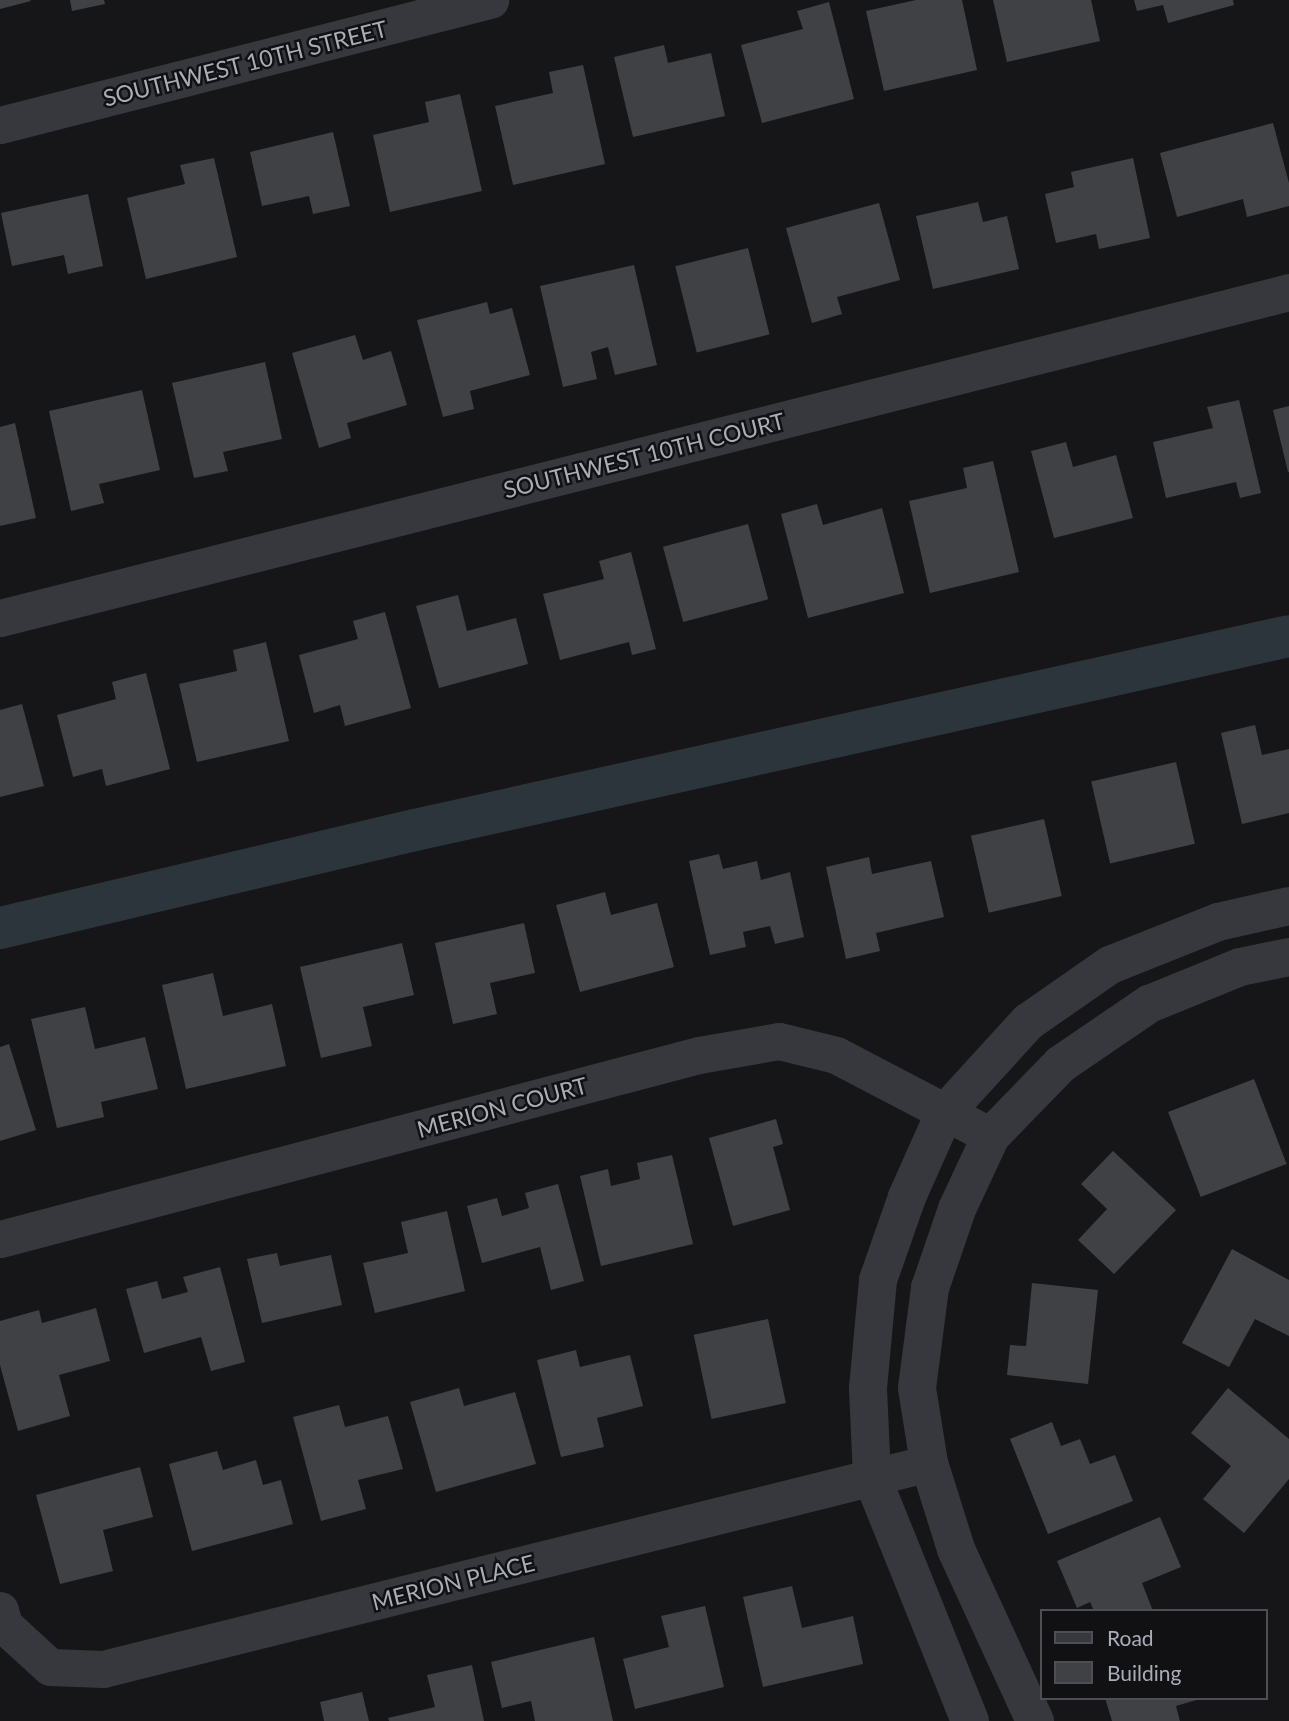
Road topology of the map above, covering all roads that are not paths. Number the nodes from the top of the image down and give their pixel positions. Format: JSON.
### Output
{"nodes":[{"id":1,"x":491,"y":0,"type":"edge"},
{"id":2,"x":0,"y":125,"type":"edge"},
{"id":3,"x":1289,"y":292,"type":"edge"},
{"id":4,"x":0,"y":618,"type":"edge"},
{"id":5,"x":1289,"y":906,"type":"edge"},
{"id":6,"x":1289,"y":957,"type":"edge"},
{"id":7,"x":944,"y":1114,"type":"junction"},
{"id":8,"x":991,"y":1136,"type":"junction"},
{"id":9,"x":0,"y":1239,"type":"edge"},
{"id":10,"x":929,"y":1463,"type":"junction"},
{"id":11,"x":872,"y":1477,"type":"junction"},
{"id":12,"x":0,"y":1610,"type":"edge"},
{"id":13,"x":970,"y":1721,"type":"edge"},
{"id":14,"x":1035,"y":1721,"type":"edge"}],
"edges":[{"from":1,"to":2,"type":"street","name":"SOUTHWEST 10TH STREET"},
{"from":3,"to":4,"type":"street","name":"SOUTHWEST 10TH COURT"},
{"from":5,"to":7,"type":"street"},
{"from":6,"to":8,"type":"street"},
{"from":7,"to":8,"type":"street","name":"MERION COURT"},
{"from":7,"to":9,"type":"street","name":"MERION COURT"},
{"from":7,"to":11,"type":"street"},
{"from":8,"to":10,"type":"street"},
{"from":10,"to":11,"type":"street","name":"MERION PLACE"},
{"from":10,"to":14,"type":"street"},
{"from":11,"to":12,"type":"street","name":"MERION PLACE"},
{"from":11,"to":13,"type":"street"}]}
